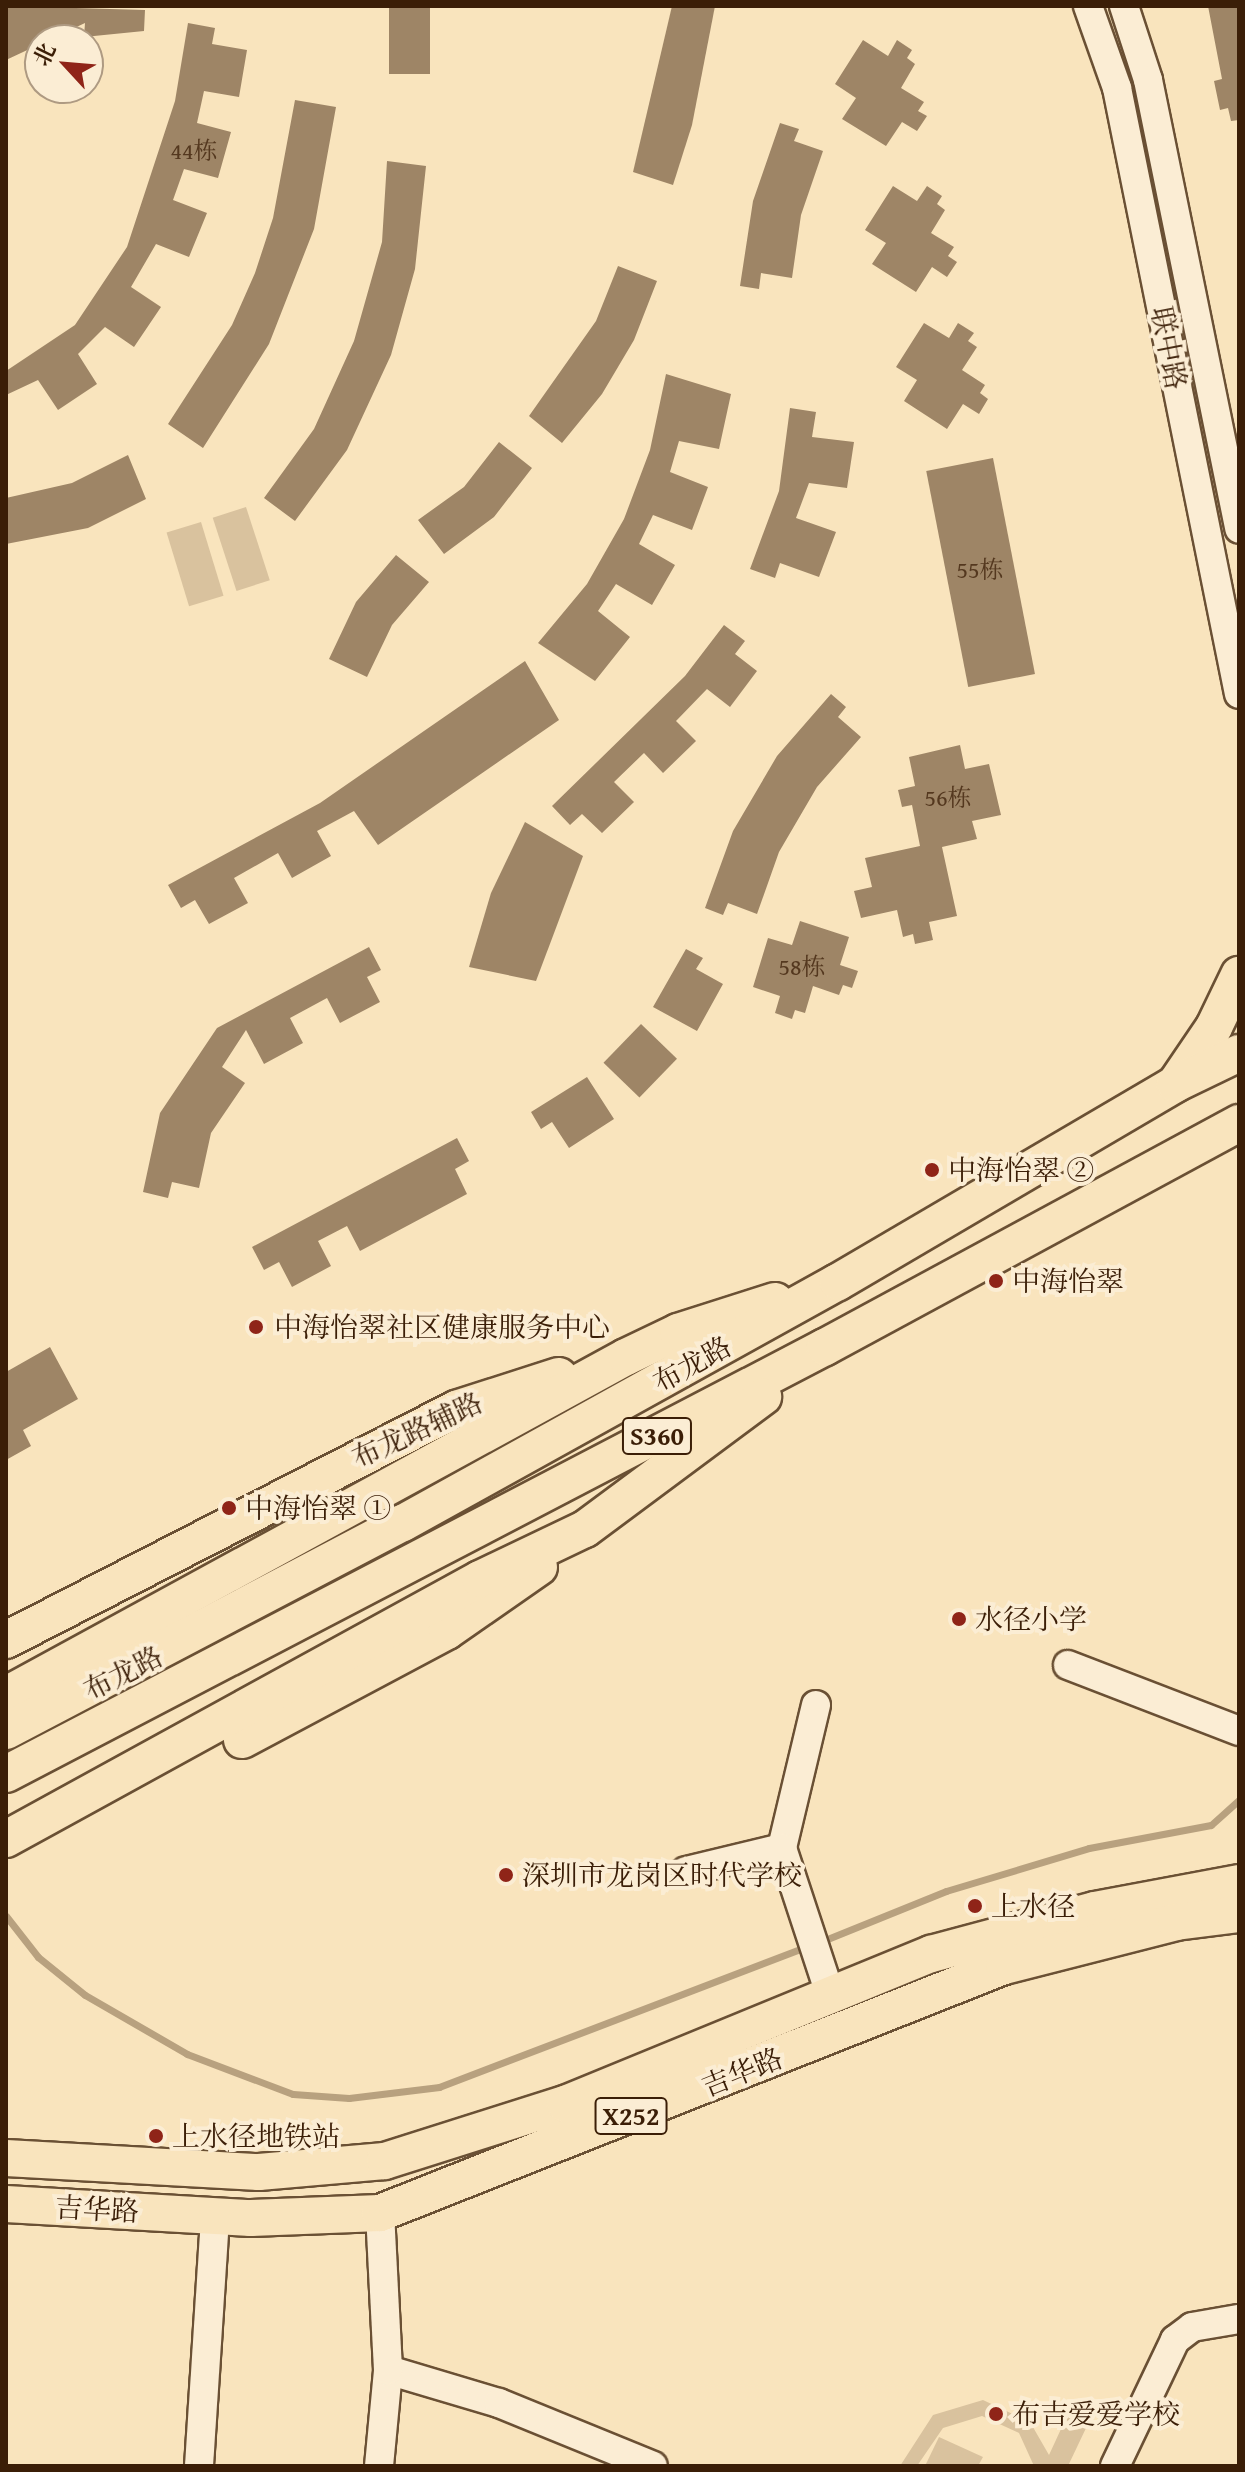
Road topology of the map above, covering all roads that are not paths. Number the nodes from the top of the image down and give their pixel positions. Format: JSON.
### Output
{"nodes":[{"id":1,"x":1088,"y":6,"type":"edge"},
{"id":2,"x":1124,"y":6,"type":"edge"},
{"id":3,"x":1239,"y":529,"type":"edge"},
{"id":4,"x":1239,"y":694,"type":"edge"},
{"id":5,"x":1239,"y":975,"type":"edge"},
{"id":6,"x":1239,"y":1053,"type":"edge"},
{"id":7,"x":1175,"y":1084,"type":"junction"},
{"id":8,"x":1239,"y":1123,"type":"edge"},
{"id":9,"x":838,"y":1282,"type":"junction"},
{"id":10,"x":825,"y":1347,"type":"junction"},
{"id":11,"x":626,"y":1357,"type":"junction"},
{"id":12,"x":585,"y":1529,"type":"junction"},
{"id":13,"x":6,"y":1640,"type":"edge"},
{"id":14,"x":1068,"y":1665,"type":"dead end"},
{"id":15,"x":6,"y":1695,"type":"edge"},
{"id":16,"x":816,"y":1705,"type":"dead end"},
{"id":17,"x":6,"y":1731,"type":"edge"},
{"id":18,"x":1239,"y":1731,"type":"edge"},
{"id":19,"x":6,"y":1774,"type":"edge"},
{"id":20,"x":6,"y":1839,"type":"edge"},
{"id":21,"x":782,"y":1848,"type":"junction"},
{"id":22,"x":6,"y":1862,"type":"edge"},
{"id":23,"x":686,"y":1871,"type":"dead end"},
{"id":24,"x":1239,"y":1883,"type":"edge"},
{"id":25,"x":1239,"y":1914,"type":"edge"},
{"id":26,"x":831,"y":1997,"type":"junction"},
{"id":27,"x":6,"y":2158,"type":"edge"},
{"id":28,"x":6,"y":2204,"type":"edge"},
{"id":29,"x":380,"y":2213,"type":"junction"},
{"id":30,"x":215,"y":2216,"type":"junction"},
{"id":31,"x":1239,"y":2319,"type":"edge"},
{"id":32,"x":388,"y":2370,"type":"junction"},
{"id":33,"x":199,"y":2466,"type":"edge"},
{"id":34,"x":379,"y":2466,"type":"edge"},
{"id":35,"x":653,"y":2466,"type":"edge"},
{"id":36,"x":1115,"y":2466,"type":"edge"}],
"edges":[{"from":1,"to":4,"type":"street","name":"联中路"},
{"from":2,"to":3,"type":"street","name":"联中路"},
{"from":5,"to":7,"type":"main road"},
{"from":6,"to":7,"type":"main road","name":"布龙路","number":"S360"},
{"from":7,"to":9,"type":"main road","name":"布龙路","number":"S360"},
{"from":8,"to":10,"type":"main road","name":"布龙路","number":"S360"},
{"from":9,"to":11,"type":"main road"},
{"from":9,"to":17,"type":"main road","name":"布龙路","number":"S360"},
{"from":10,"to":12,"type":"main road"},
{"from":10,"to":19,"type":"main road","name":"布龙路","number":"S360"},
{"from":11,"to":13,"type":"main road","name":"布龙路辅路"},
{"from":11,"to":15,"type":"main road"},
{"from":12,"to":20,"type":"main road"},
{"from":12,"to":22,"type":"main road"},
{"from":14,"to":18,"type":"street"},
{"from":16,"to":21,"type":"street"},
{"from":21,"to":23,"type":"street"},
{"from":21,"to":26,"type":"street"},
{"from":24,"to":26,"type":"main road","name":"吉华路","number":"X252"},
{"from":25,"to":29,"type":"main road","name":"吉华路","number":"X252"},
{"from":26,"to":27,"type":"main road","name":"吉华路","number":"X252"},
{"from":28,"to":30,"type":"main road","name":"吉华路","number":"X252"},
{"from":29,"to":30,"type":"main road","name":"吉华路","number":"X252"},
{"from":29,"to":32,"type":"street"},
{"from":30,"to":33,"type":"street"},
{"from":31,"to":36,"type":"street"},
{"from":32,"to":34,"type":"street"},
{"from":32,"to":35,"type":"street"}]}
